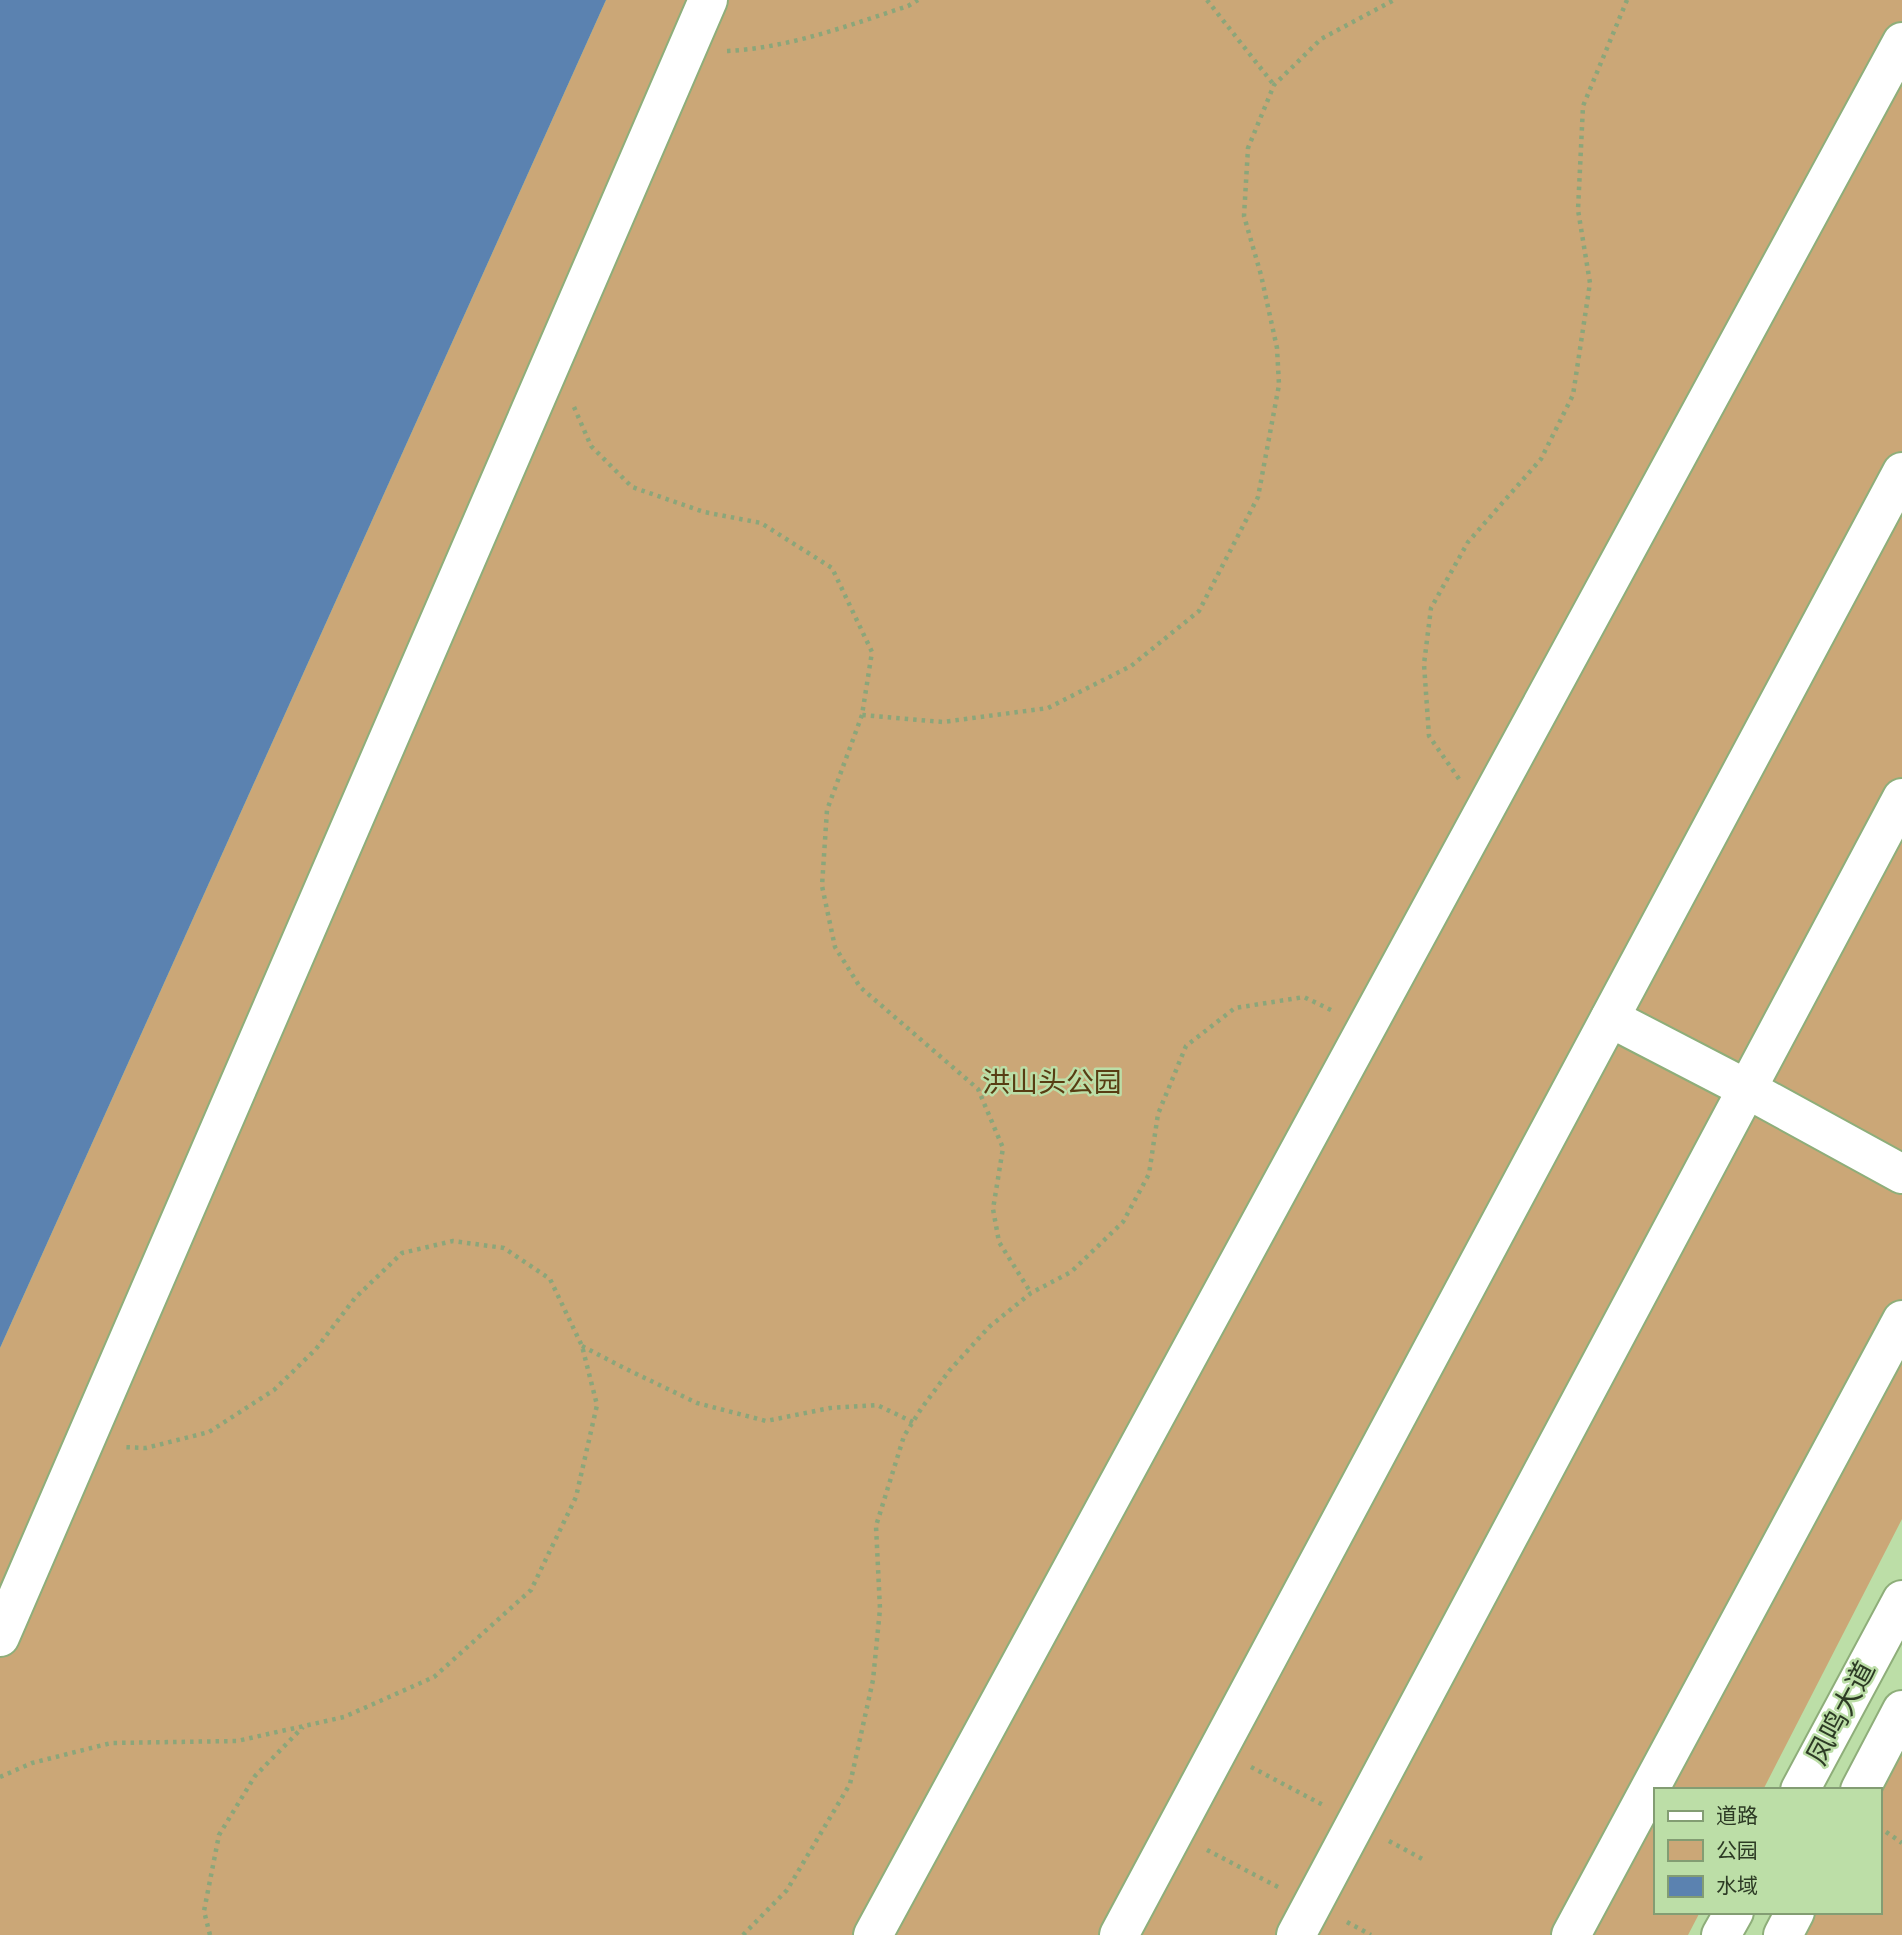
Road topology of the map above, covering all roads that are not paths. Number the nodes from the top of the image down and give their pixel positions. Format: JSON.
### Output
{"nodes":[{"id":1,"x":708,"y":0,"type":"edge"},
{"id":2,"x":1902,"y":41,"type":"edge"},
{"id":3,"x":1902,"y":472,"type":"edge"},
{"id":4,"x":1902,"y":798,"type":"edge"},
{"id":5,"x":1610,"y":1018,"type":"junction"},
{"id":6,"x":1747,"y":1089,"type":"junction"},
{"id":7,"x":1889,"y":1167,"type":"edge"},
{"id":8,"x":1902,"y":1320,"type":"edge"},
{"id":9,"x":1902,"y":1600,"type":"edge"},
{"id":10,"x":0,"y":1637,"type":"edge"},
{"id":11,"x":1902,"y":1710,"type":"edge"},
{"id":12,"x":1801,"y":1788,"type":"edge"},
{"id":13,"x":1861,"y":1788,"type":"edge"},
{"id":14,"x":1733,"y":1914,"type":"edge"},
{"id":15,"x":1794,"y":1914,"type":"edge"},
{"id":16,"x":1304,"y":1920,"type":"edge"},
{"id":17,"x":873,"y":1935,"type":"edge"},
{"id":18,"x":1119,"y":1935,"type":"edge"},
{"id":19,"x":1571,"y":1935,"type":"edge"},
{"id":20,"x":1721,"y":1935,"type":"edge"},
{"id":21,"x":1783,"y":1935,"type":"edge"}],
"edges":[{"from":1,"to":10,"type":"street"},
{"from":2,"to":17,"type":"street"},
{"from":3,"to":5,"type":"street"},
{"from":4,"to":6,"type":"street"},
{"from":5,"to":6,"type":"street"},
{"from":5,"to":18,"type":"street"},
{"from":6,"to":7,"type":"street"},
{"from":6,"to":16,"type":"street"},
{"from":8,"to":19,"type":"street"},
{"from":9,"to":12,"type":"street","name":"凤鸣大道"},
{"from":11,"to":13,"type":"street","name":"凤鸣大道"},
{"from":14,"to":20,"type":"street"},
{"from":15,"to":21,"type":"street"}]}
